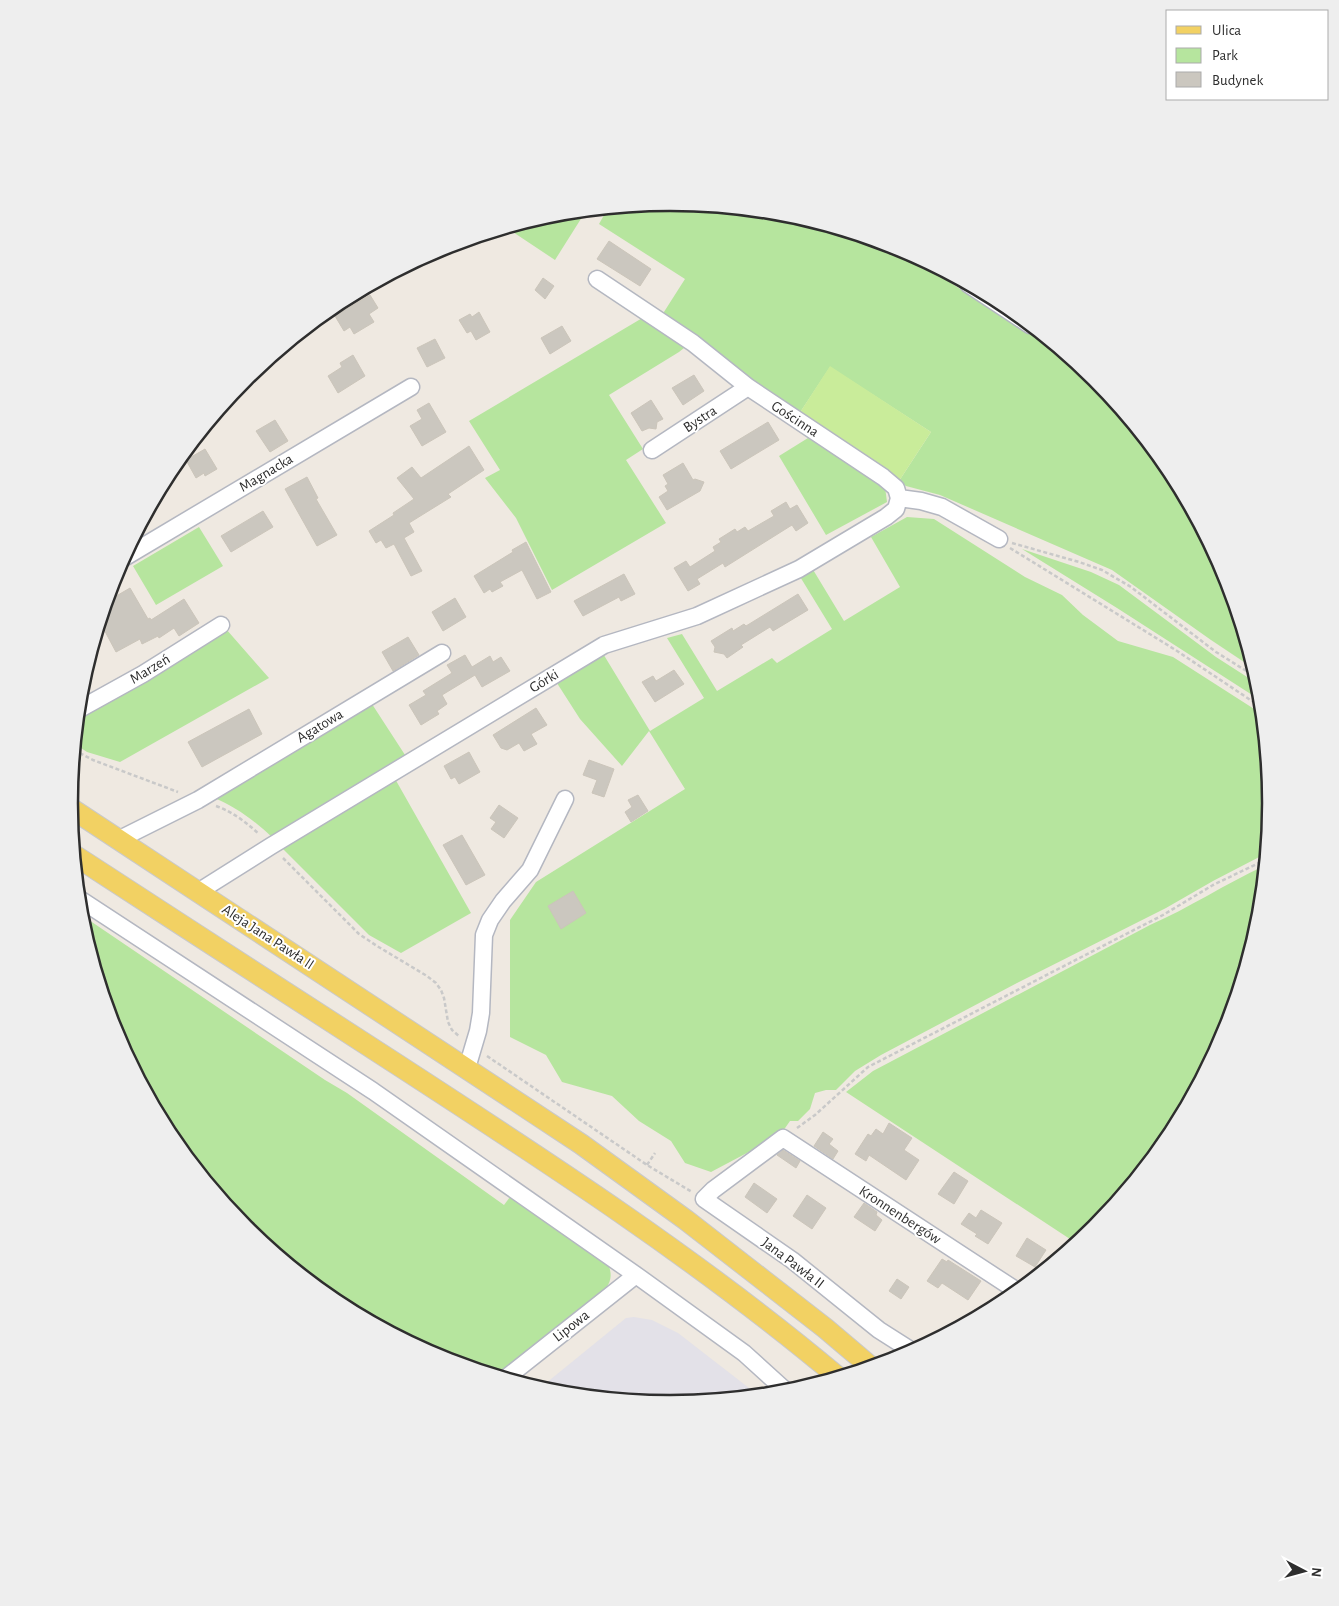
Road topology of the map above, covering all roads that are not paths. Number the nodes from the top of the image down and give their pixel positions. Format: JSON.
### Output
{"nodes":[{"id":1,"x":597,"y":279,"type":"dead end"},
{"id":2,"x":411,"y":387,"type":"dead end"},
{"id":3,"x":748,"y":387,"type":"junction"},
{"id":4,"x":652,"y":450,"type":"dead end"},
{"id":5,"x":899,"y":498,"type":"junction"},
{"id":6,"x":999,"y":539,"type":"road end"},
{"id":7,"x":134,"y":552,"type":"edge"},
{"id":8,"x":221,"y":624,"type":"dead end"},
{"id":9,"x":442,"y":653,"type":"dead end"},
{"id":10,"x":86,"y":705,"type":"edge"},
{"id":11,"x":565,"y":799,"type":"dead end"},
{"id":12,"x":78,"y":813,"type":"edge"},
{"id":13,"x":118,"y":840,"type":"junction"},
{"id":14,"x":81,"y":859,"type":"edge"},
{"id":15,"x":198,"y":892,"type":"junction"},
{"id":16,"x":87,"y":904,"type":"edge"},
{"id":17,"x":467,"y":1068,"type":"junction"},
{"id":18,"x":704,"y":1199,"type":"joint"},
{"id":19,"x":636,"y":1275,"type":"junction"},
{"id":20,"x":1010,"y":1287,"type":"edge"},
{"id":21,"x":904,"y":1346,"type":"edge"},
{"id":22,"x":865,"y":1362,"type":"edge"},
{"id":23,"x":832,"y":1372,"type":"edge"},
{"id":24,"x":511,"y":1374,"type":"edge"},
{"id":25,"x":779,"y":1385,"type":"edge"}],
"edges":[{"from":1,"to":3,"type":"street","name":"Gościnna"},
{"from":2,"to":7,"type":"street","name":"Magnacka"},
{"from":3,"to":4,"type":"street","name":"Bystra"},
{"from":3,"to":5,"type":"street","name":"Gościnna"},
{"from":5,"to":6,"type":"street"},
{"from":5,"to":15,"type":"street","name":"Górki"},
{"from":8,"to":10,"type":"street","name":"Marzeń"},
{"from":9,"to":13,"type":"street","name":"Agatowa"},
{"from":11,"to":17,"type":"street"},
{"from":12,"to":13,"type":"main road","name":"Aleja Jana Pawła II"},
{"from":13,"to":15,"type":"main road","name":"Aleja Jana Pawła II"},
{"from":14,"to":23,"type":"main road"},
{"from":15,"to":17,"type":"main road","name":"Aleja Jana Pawła II"},
{"from":16,"to":19,"type":"street"},
{"from":17,"to":22,"type":"main road","name":"Aleja Jana Pawła II"},
{"from":18,"to":20,"type":"street","name":"Kronnenbergów"},
{"from":18,"to":21,"type":"street","name":"Jana Pawła II"},
{"from":19,"to":24,"type":"street","name":"Lipowa"},
{"from":19,"to":25,"type":"street"}]}
